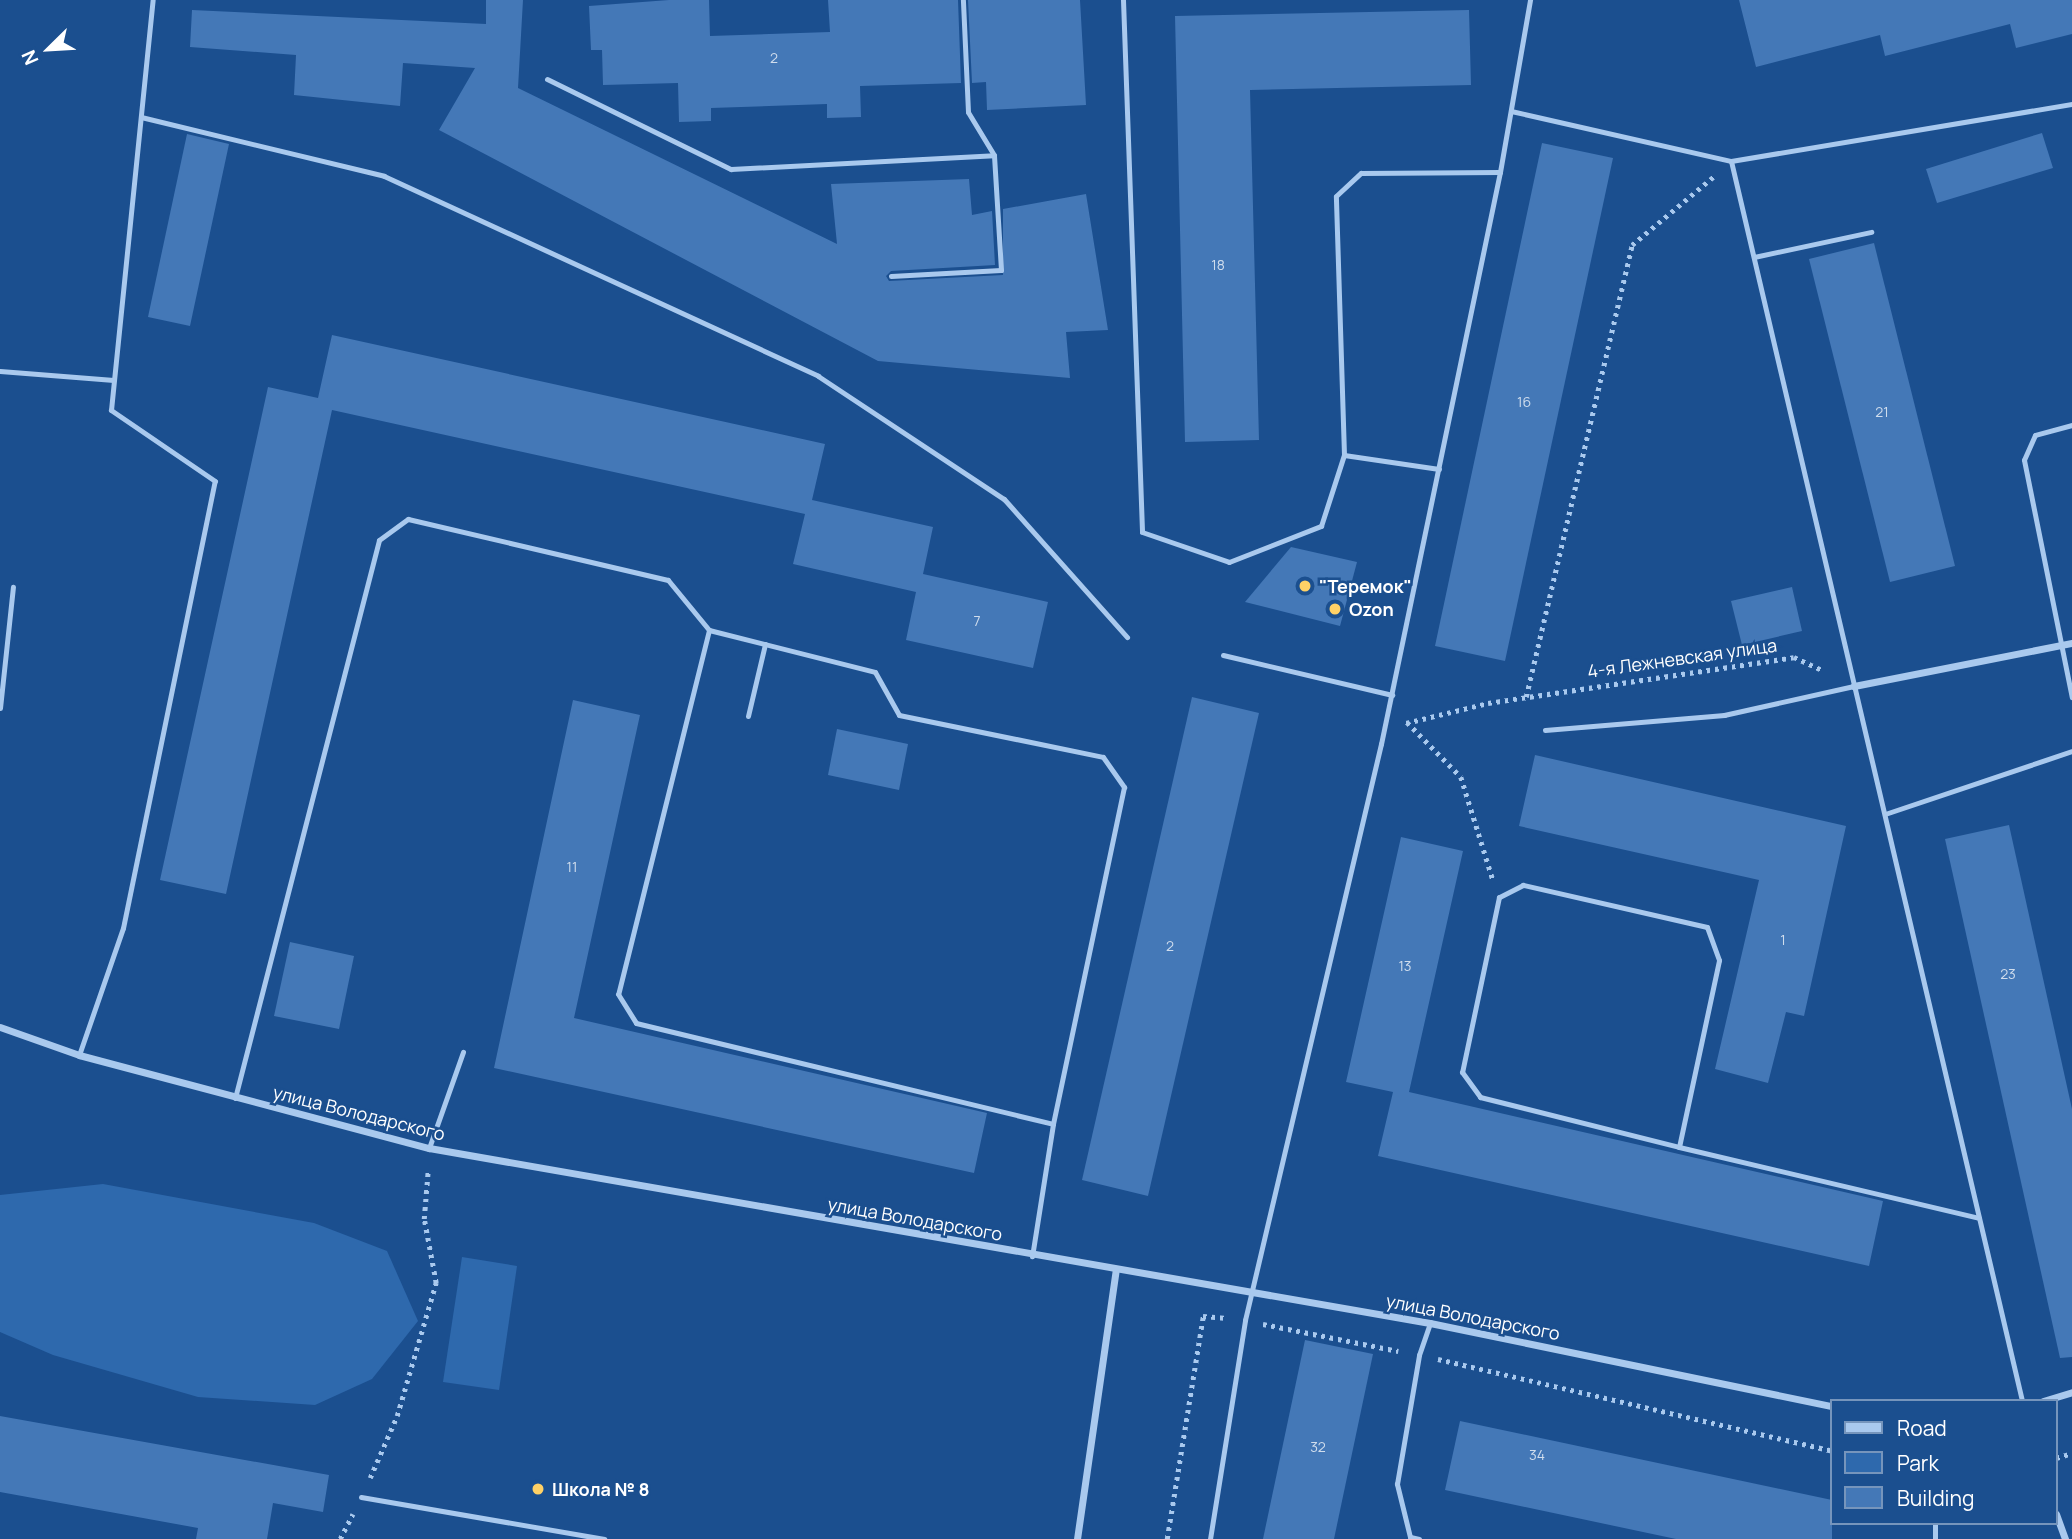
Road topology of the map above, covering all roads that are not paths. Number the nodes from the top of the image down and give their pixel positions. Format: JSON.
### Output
{"nodes":[{"id":1,"x":153,"y":0,"type":"edge"},
{"id":2,"x":963,"y":0,"type":"edge"},
{"id":3,"x":1123,"y":0,"type":"edge"},
{"id":4,"x":1530,"y":0,"type":"edge"},
{"id":5,"x":547,"y":79,"type":"dead end"},
{"id":6,"x":2072,"y":104,"type":"edge"},
{"id":7,"x":1511,"y":111,"type":"junction"},
{"id":8,"x":141,"y":117,"type":"junction"},
{"id":9,"x":994,"y":155,"type":"junction"},
{"id":10,"x":1731,"y":161,"type":"junction"},
{"id":11,"x":1500,"y":172,"type":"junction"},
{"id":12,"x":1871,"y":232,"type":"dead end"},
{"id":13,"x":1754,"y":257,"type":"junction"},
{"id":14,"x":891,"y":276,"type":"dead end"},
{"id":15,"x":0,"y":371,"type":"edge"},
{"id":16,"x":114,"y":380,"type":"junction"},
{"id":17,"x":2072,"y":425,"type":"edge"},
{"id":18,"x":1344,"y":455,"type":"junction"},
{"id":19,"x":1439,"y":469,"type":"junction"},
{"id":20,"x":13,"y":587,"type":"dead end"},
{"id":21,"x":709,"y":630,"type":"junction"},
{"id":22,"x":1127,"y":637,"type":"dead end"},
{"id":23,"x":2072,"y":643,"type":"edge"},
{"id":24,"x":765,"y":644,"type":"junction"},
{"id":25,"x":2062,"y":645,"type":"junction"},
{"id":26,"x":1223,"y":655,"type":"dead end"},
{"id":27,"x":1854,"y":686,"type":"junction"},
{"id":28,"x":1392,"y":695,"type":"junction"},
{"id":29,"x":2072,"y":697,"type":"edge"},
{"id":30,"x":0,"y":708,"type":"edge"},
{"id":31,"x":748,"y":716,"type":"dead end"},
{"id":32,"x":1545,"y":730,"type":"dead end"},
{"id":33,"x":2072,"y":751,"type":"edge"},
{"id":34,"x":1885,"y":814,"type":"junction"},
{"id":35,"x":0,"y":1027,"type":"edge"},
{"id":36,"x":463,"y":1052,"type":"dead end"},
{"id":37,"x":79,"y":1055,"type":"junction"},
{"id":38,"x":235,"y":1098,"type":"junction"},
{"id":39,"x":1053,"y":1124,"type":"junction"},
{"id":40,"x":1679,"y":1147,"type":"junction"},
{"id":41,"x":429,"y":1148,"type":"junction"},
{"id":42,"x":1979,"y":1218,"type":"junction"},
{"id":43,"x":1032,"y":1256,"type":"junction"},
{"id":44,"x":1116,"y":1270,"type":"junction"},
{"id":45,"x":1253,"y":1291,"type":"junction"},
{"id":46,"x":1430,"y":1323,"type":"junction"},
{"id":47,"x":2072,"y":1392,"type":"edge"},
{"id":48,"x":2022,"y":1399,"type":"edge"},
{"id":49,"x":2049,"y":1399,"type":"edge"},
{"id":50,"x":1830,"y":1406,"type":"edge"},
{"id":51,"x":361,"y":1497,"type":"road end"},
{"id":52,"x":2058,"y":1520,"type":"edge"},
{"id":53,"x":1410,"y":1538,"type":"edge"},
{"id":54,"x":604,"y":1539,"type":"edge"},
{"id":55,"x":1077,"y":1539,"type":"edge"},
{"id":56,"x":1210,"y":1539,"type":"edge"},
{"id":57,"x":1419,"y":1539,"type":"edge"},
{"id":58,"x":2065,"y":1539,"type":"edge"}],
"edges":[{"from":1,"to":8,"type":"lane"},
{"from":2,"to":9,"type":"lane"},
{"from":3,"to":18,"type":"lane"},
{"from":4,"to":7,"type":"lane"},
{"from":5,"to":9,"type":"lane"},
{"from":6,"to":10,"type":"lane"},
{"from":7,"to":10,"type":"lane"},
{"from":7,"to":11,"type":"lane"},
{"from":8,"to":16,"type":"lane"},
{"from":8,"to":22,"type":"lane"},
{"from":9,"to":14,"type":"lane"},
{"from":10,"to":13,"type":"lane"},
{"from":11,"to":18,"type":"lane"},
{"from":11,"to":19,"type":"lane"},
{"from":12,"to":13,"type":"lane"},
{"from":13,"to":27,"type":"lane"},
{"from":15,"to":16,"type":"lane"},
{"from":16,"to":37,"type":"lane"},
{"from":17,"to":25,"type":"lane"},
{"from":18,"to":19,"type":"lane"},
{"from":19,"to":28,"type":"lane"},
{"from":20,"to":30,"type":"lane"},
{"from":21,"to":24,"type":"lane"},
{"from":21,"to":38,"type":"lane"},
{"from":21,"to":39,"type":"lane"},
{"from":23,"to":25,"type":"street"},
{"from":24,"to":31,"type":"lane"},
{"from":24,"to":39,"type":"lane"},
{"from":25,"to":27,"type":"street"},
{"from":25,"to":29,"type":"lane"},
{"from":26,"to":28,"type":"lane"},
{"from":27,"to":32,"type":"lane"},
{"from":27,"to":34,"type":"lane"},
{"from":28,"to":45,"type":"lane"},
{"from":33,"to":34,"type":"lane"},
{"from":34,"to":42,"type":"lane"},
{"from":35,"to":37,"type":"street","name":"улица Володарского"},
{"from":36,"to":41,"type":"lane"},
{"from":37,"to":38,"type":"street","name":"улица Володарского"},
{"from":38,"to":41,"type":"street","name":"улица Володарского"},
{"from":39,"to":43,"type":"lane"},
{"from":40,"to":40,"type":"lane"},
{"from":40,"to":42,"type":"lane"},
{"from":41,"to":43,"type":"street","name":"улица Володарского"},
{"from":42,"to":48,"type":"lane"},
{"from":43,"to":44,"type":"street","name":"улица Володарского"},
{"from":44,"to":45,"type":"street","name":"улица Володарского"},
{"from":44,"to":55,"type":"street"},
{"from":45,"to":46,"type":"street","name":"улица Володарского"},
{"from":45,"to":56,"type":"lane"},
{"from":46,"to":50,"type":"street","name":"улица Володарского"},
{"from":46,"to":53,"type":"lane"},
{"from":47,"to":49,"type":"street"},
{"from":51,"to":54,"type":"lane"},
{"from":52,"to":58,"type":"street"},
{"from":53,"to":57,"type":"lane"}]}
